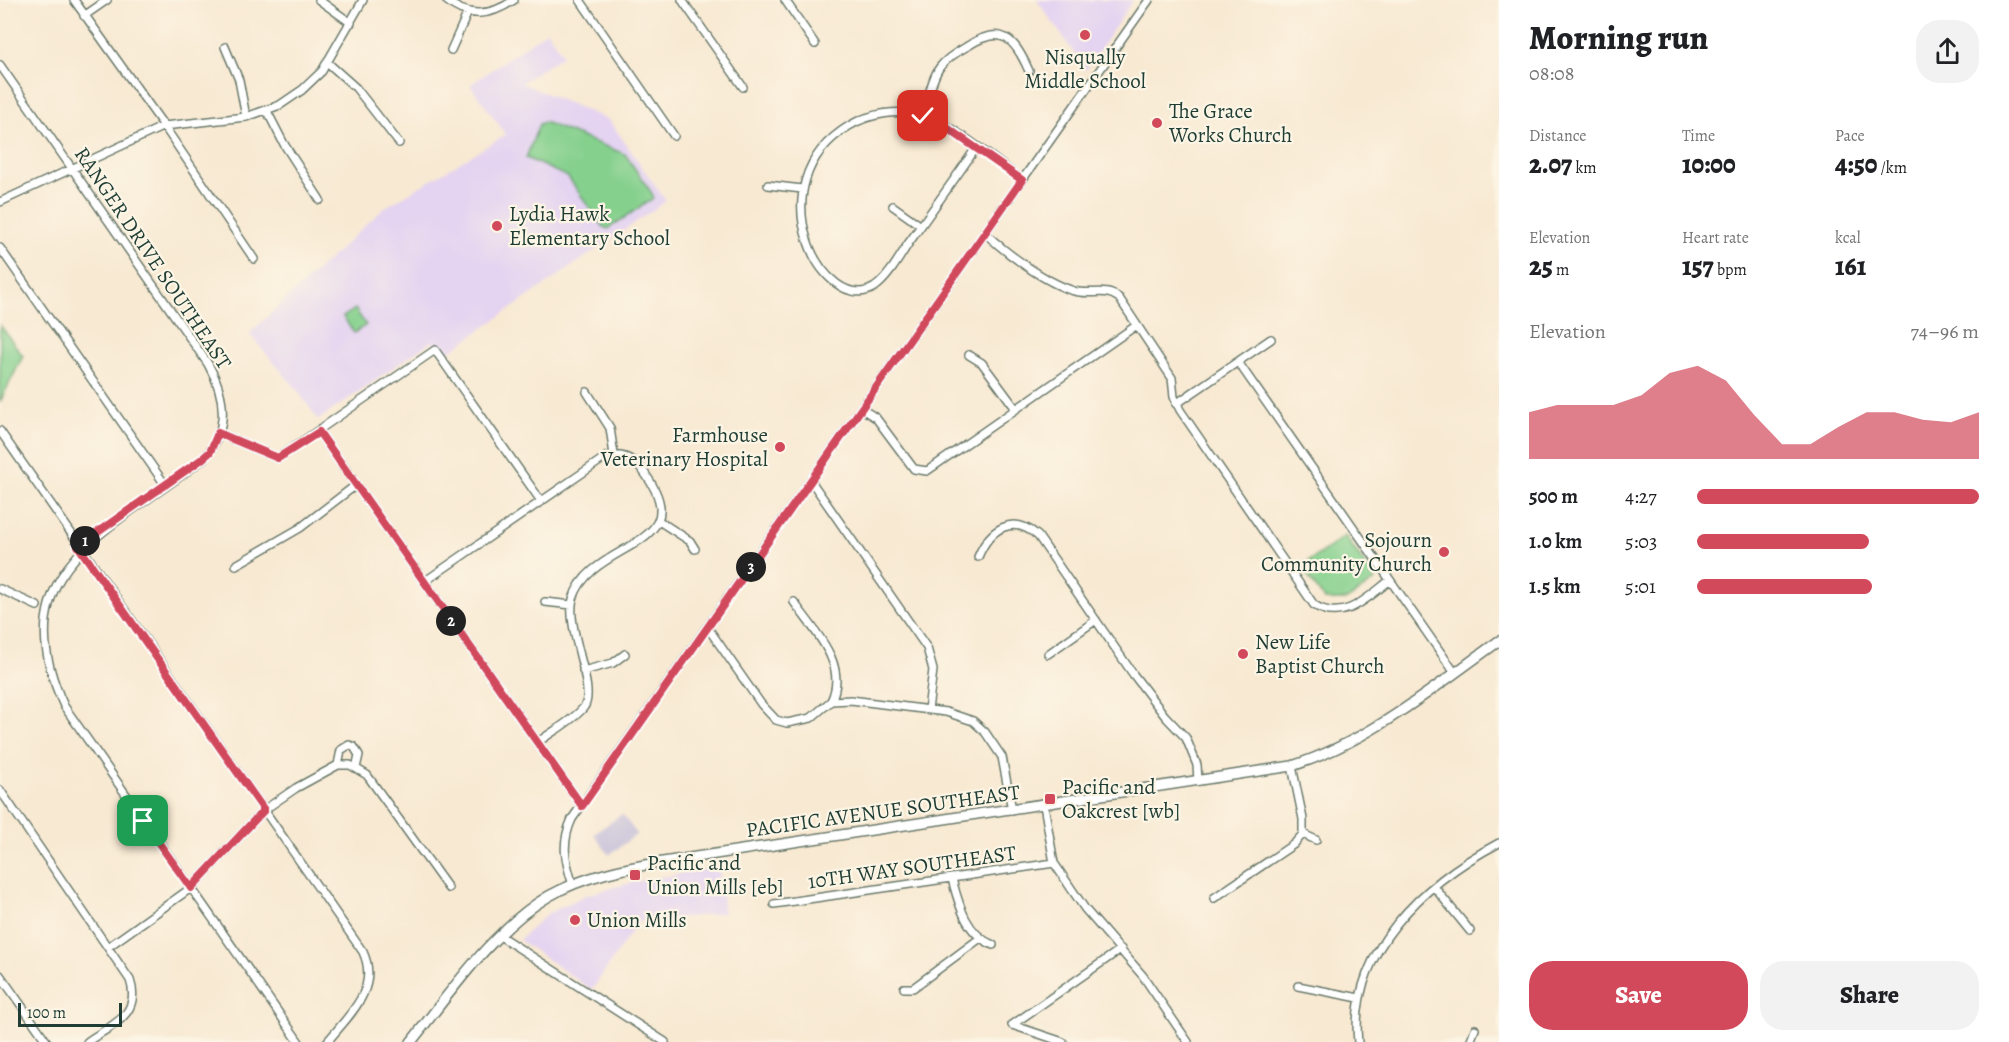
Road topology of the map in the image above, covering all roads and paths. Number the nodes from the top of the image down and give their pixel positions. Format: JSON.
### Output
{"nodes":[{"id":1,"x":74,"y":0,"type":"edge"},
{"id":2,"x":107,"y":0,"type":"edge"},
{"id":3,"x":319,"y":0,"type":"edge"},
{"id":4,"x":363,"y":0,"type":"edge"},
{"id":5,"x":446,"y":0,"type":"edge"},
{"id":6,"x":514,"y":0,"type":"edge"},
{"id":7,"x":580,"y":0,"type":"edge"},
{"id":8,"x":682,"y":0,"type":"edge"},
{"id":9,"x":785,"y":0,"type":"edge"},
{"id":10,"x":1149,"y":0,"type":"edge"},
{"id":11,"x":468,"y":12,"type":"junction"},
{"id":12,"x":84,"y":16,"type":"junction"},
{"id":13,"x":351,"y":23,"type":"junction"},
{"id":14,"x":815,"y":44,"type":"dead end"},
{"id":15,"x":225,"y":47,"type":"dead end"},
{"id":16,"x":451,"y":50,"type":"dead end"},
{"id":17,"x":328,"y":63,"type":"junction"},
{"id":18,"x":0,"y":65,"type":"edge"},
{"id":19,"x":1029,"y":71,"type":"dead end"},
{"id":20,"x":743,"y":87,"type":"dead end"},
{"id":21,"x":267,"y":111,"type":"junction"},
{"id":22,"x":923,"y":116,"type":"junction"},
{"id":23,"x":246,"y":117,"type":"junction"},
{"id":24,"x":164,"y":126,"type":"junction"},
{"id":25,"x":674,"y":136,"type":"dead end"},
{"id":26,"x":399,"y":143,"type":"dead end"},
{"id":27,"x":976,"y":148,"type":"junction"},
{"id":28,"x":72,"y":168,"type":"junction"},
{"id":29,"x":1022,"y":180,"type":"junction"},
{"id":30,"x":768,"y":185,"type":"dead end"},
{"id":31,"x":802,"y":189,"type":"junction"},
{"id":32,"x":320,"y":200,"type":"dead end"},
{"id":33,"x":0,"y":202,"type":"edge"},
{"id":34,"x":893,"y":206,"type":"dead end"},
{"id":35,"x":921,"y":226,"type":"junction"},
{"id":36,"x":985,"y":233,"type":"junction"},
{"id":37,"x":0,"y":248,"type":"edge"},
{"id":38,"x":254,"y":259,"type":"dead end"},
{"id":39,"x":1137,"y":325,"type":"junction"},
{"id":40,"x":1271,"y":339,"type":"dead end"},
{"id":41,"x":969,"y":355,"type":"dead end"},
{"id":42,"x":1238,"y":362,"type":"junction"},
{"id":43,"x":587,"y":392,"type":"dead end"},
{"id":44,"x":1176,"y":404,"type":"junction"},
{"id":45,"x":862,"y":409,"type":"junction"},
{"id":46,"x":1016,"y":409,"type":"junction"},
{"id":47,"x":0,"y":431,"type":"edge"},
{"id":48,"x":319,"y":432,"type":"junction"},
{"id":49,"x":218,"y":433,"type":"junction"},
{"id":50,"x":614,"y":455,"type":"junction"},
{"id":51,"x":811,"y":481,"type":"junction"},
{"id":52,"x":356,"y":485,"type":"junction"},
{"id":53,"x":166,"y":486,"type":"junction"},
{"id":54,"x":541,"y":501,"type":"junction"},
{"id":55,"x":659,"y":521,"type":"junction"},
{"id":56,"x":78,"y":546,"type":"junction"},
{"id":57,"x":695,"y":549,"type":"dead end"},
{"id":58,"x":68,"y":554,"type":"dead end"},
{"id":59,"x":978,"y":557,"type":"dead end"},
{"id":60,"x":236,"y":565,"type":"dead end"},
{"id":61,"x":1389,"y":581,"type":"junction"},
{"id":62,"x":424,"y":582,"type":"junction"},
{"id":63,"x":0,"y":590,"type":"edge"},
{"id":64,"x":545,"y":602,"type":"dead end"},
{"id":65,"x":794,"y":602,"type":"dead end"},
{"id":66,"x":572,"y":605,"type":"junction"},
{"id":67,"x":37,"y":606,"type":"dead end"},
{"id":68,"x":1096,"y":620,"type":"junction"},
{"id":69,"x":708,"y":628,"type":"junction"},
{"id":70,"x":1499,"y":642,"type":"edge"},
{"id":71,"x":625,"y":654,"type":"dead end"},
{"id":72,"x":1048,"y":654,"type":"dead end"},
{"id":73,"x":39,"y":655,"type":"dead end"},
{"id":74,"x":582,"y":671,"type":"junction"},
{"id":75,"x":1455,"y":673,"type":"junction"},
{"id":76,"x":831,"y":701,"type":"junction"},
{"id":77,"x":928,"y":710,"type":"junction"},
{"id":78,"x":537,"y":743,"type":"junction"},
{"id":79,"x":338,"y":765,"type":"junction"},
{"id":80,"x":1292,"y":765,"type":"junction"},
{"id":81,"x":353,"y":767,"type":"junction"},
{"id":82,"x":1198,"y":781,"type":"junction"},
{"id":83,"x":0,"y":790,"type":"edge"},
{"id":84,"x":1044,"y":805,"type":"junction"},
{"id":85,"x":582,"y":806,"type":"junction"},
{"id":86,"x":264,"y":810,"type":"junction"},
{"id":87,"x":1012,"y":810,"type":"junction"},
{"id":88,"x":1303,"y":834,"type":"junction"},
{"id":89,"x":1316,"y":840,"type":"dead end"},
{"id":90,"x":1499,"y":843,"type":"edge"},
{"id":91,"x":1054,"y":864,"type":"junction"},
{"id":92,"x":952,"y":879,"type":"junction"},
{"id":93,"x":573,"y":885,"type":"junction"},
{"id":94,"x":191,"y":888,"type":"junction"},
{"id":95,"x":448,"y":888,"type":"dead end"},
{"id":96,"x":1435,"y":888,"type":"junction"},
{"id":97,"x":1215,"y":898,"type":"dead end"},
{"id":98,"x":774,"y":904,"type":"dead end"},
{"id":99,"x":1470,"y":931,"type":"dead end"},
{"id":100,"x":500,"y":936,"type":"junction"},
{"id":101,"x":979,"y":939,"type":"junction"},
{"id":102,"x":993,"y":945,"type":"dead end"},
{"id":103,"x":108,"y":947,"type":"junction"},
{"id":104,"x":1121,"y":949,"type":"junction"},
{"id":105,"x":0,"y":975,"type":"edge"},
{"id":106,"x":1298,"y":986,"type":"dead end"},
{"id":107,"x":904,"y":988,"type":"dead end"},
{"id":108,"x":1359,"y":998,"type":"junction"},
{"id":109,"x":1475,"y":1029,"type":"dead end"},
{"id":110,"x":47,"y":1042,"type":"edge"},
{"id":111,"x":87,"y":1042,"type":"edge"},
{"id":112,"x":299,"y":1042,"type":"edge"},
{"id":113,"x":327,"y":1042,"type":"edge"},
{"id":114,"x":411,"y":1042,"type":"edge"},
{"id":115,"x":665,"y":1042,"type":"edge"},
{"id":116,"x":1063,"y":1042,"type":"edge"},
{"id":117,"x":1188,"y":1042,"type":"edge"},
{"id":118,"x":1358,"y":1042,"type":"edge"},
{"id":119,"x":1470,"y":1042,"type":"edge"}],
"edges":[{"from":1,"to":12,"type":"street"},
{"from":2,"to":12,"type":"street"},
{"from":3,"to":13,"type":"street"},
{"from":4,"to":13,"type":"street"},
{"from":5,"to":11,"type":"street"},
{"from":6,"to":11,"type":"street"},
{"from":7,"to":25,"type":"street"},
{"from":8,"to":20,"type":"street"},
{"from":9,"to":14,"type":"street"},
{"from":10,"to":29,"type":"street"},
{"from":11,"to":16,"type":"street"},
{"from":12,"to":24,"type":"street"},
{"from":13,"to":17,"type":"street"},
{"from":15,"to":23,"type":"street"},
{"from":17,"to":21,"type":"street"},
{"from":17,"to":26,"type":"street"},
{"from":18,"to":28,"type":"street","name":"RANGER DRIVE SOUTHEAST"},
{"from":19,"to":22,"type":"street"},
{"from":21,"to":23,"type":"street"},
{"from":21,"to":32,"type":"street"},
{"from":22,"to":27,"type":"street"},
{"from":22,"to":31,"type":"street"},
{"from":23,"to":24,"type":"street"},
{"from":24,"to":28,"type":"street"},
{"from":24,"to":38,"type":"street"},
{"from":27,"to":29,"type":"street"},
{"from":27,"to":35,"type":"street"},
{"from":28,"to":33,"type":"street"},
{"from":28,"to":49,"type":"street","name":"RANGER DRIVE SOUTHEAST"},
{"from":29,"to":36,"type":"street"},
{"from":30,"to":31,"type":"street"},
{"from":31,"to":35,"type":"street"},
{"from":34,"to":35,"type":"street"},
{"from":36,"to":39,"type":"street"},
{"from":36,"to":45,"type":"street"},
{"from":37,"to":53,"type":"street"},
{"from":39,"to":44,"type":"street"},
{"from":39,"to":46,"type":"street"},
{"from":40,"to":42,"type":"street"},
{"from":41,"to":46,"type":"street"},
{"from":42,"to":44,"type":"street"},
{"from":42,"to":61,"type":"street"},
{"from":43,"to":50,"type":"street"},
{"from":44,"to":61,"type":"street"},
{"from":45,"to":46,"type":"street"},
{"from":45,"to":51,"type":"street"},
{"from":47,"to":56,"type":"street"},
{"from":48,"to":49,"type":"street"},
{"from":48,"to":52,"type":"street"},
{"from":48,"to":54,"type":"street"},
{"from":49,"to":53,"type":"street","name":"RANGER DRIVE SOUTHEAST"},
{"from":50,"to":54,"type":"street"},
{"from":50,"to":55,"type":"street"},
{"from":51,"to":69,"type":"street"},
{"from":51,"to":77,"type":"street"},
{"from":52,"to":60,"type":"street"},
{"from":52,"to":62,"type":"street"},
{"from":53,"to":56,"type":"street","name":"RANGER DRIVE SOUTHEAST"},
{"from":54,"to":62,"type":"street"},
{"from":55,"to":57,"type":"street"},
{"from":55,"to":66,"type":"street"},
{"from":56,"to":58,"type":"street","name":"RANGER DRIVE SOUTHEAST"},
{"from":56,"to":86,"type":"street"},
{"from":59,"to":68,"type":"street"},
{"from":61,"to":75,"type":"street"},
{"from":62,"to":78,"type":"street"},
{"from":63,"to":67,"type":"street"},
{"from":64,"to":66,"type":"street"},
{"from":65,"to":76,"type":"street"},
{"from":66,"to":74,"type":"street"},
{"from":68,"to":72,"type":"street"},
{"from":68,"to":82,"type":"street"},
{"from":69,"to":76,"type":"street"},
{"from":69,"to":85,"type":"street"},
{"from":70,"to":75,"type":"main road","name":"PACIFIC AVENUE SOUTHEAST"},
{"from":71,"to":74,"type":"street"},
{"from":73,"to":94,"type":"street"},
{"from":74,"to":78,"type":"street"},
{"from":75,"to":80,"type":"main road","name":"PACIFIC AVENUE SOUTHEAST"},
{"from":76,"to":77,"type":"street"},
{"from":77,"to":87,"type":"street"},
{"from":78,"to":85,"type":"street"},
{"from":79,"to":81,"type":"street"},
{"from":79,"to":81,"type":"street"},
{"from":79,"to":86,"type":"street"},
{"from":80,"to":82,"type":"main road","name":"PACIFIC AVENUE SOUTHEAST"},
{"from":80,"to":88,"type":"street"},
{"from":81,"to":95,"type":"street"},
{"from":82,"to":84,"type":"main road","name":"PACIFIC AVENUE SOUTHEAST"},
{"from":83,"to":103,"type":"street"},
{"from":84,"to":87,"type":"main road","name":"PACIFIC AVENUE SOUTHEAST"},
{"from":84,"to":91,"type":"street"},
{"from":85,"to":93,"type":"street"},
{"from":86,"to":94,"type":"street"},
{"from":86,"to":113,"type":"street"},
{"from":87,"to":93,"type":"main road","name":"PACIFIC AVENUE SOUTHEAST"},
{"from":88,"to":89,"type":"street"},
{"from":88,"to":97,"type":"street"},
{"from":90,"to":96,"type":"street"},
{"from":91,"to":92,"type":"street","name":"10TH WAY SOUTHEAST"},
{"from":91,"to":104,"type":"street"},
{"from":92,"to":98,"type":"street","name":"10TH WAY SOUTHEAST"},
{"from":92,"to":101,"type":"street"},
{"from":93,"to":100,"type":"main road","name":"PACIFIC AVENUE SOUTHEAST"},
{"from":94,"to":103,"type":"street"},
{"from":94,"to":112,"type":"street"},
{"from":96,"to":99,"type":"street"},
{"from":96,"to":108,"type":"street"},
{"from":100,"to":114,"type":"main road","name":"PACIFIC AVENUE SOUTHEAST"},
{"from":100,"to":115,"type":"street"},
{"from":101,"to":102,"type":"street"},
{"from":101,"to":107,"type":"street"},
{"from":103,"to":111,"type":"street"},
{"from":104,"to":116,"type":"street"},
{"from":104,"to":117,"type":"street"},
{"from":105,"to":110,"type":"street"},
{"from":106,"to":108,"type":"street"},
{"from":108,"to":118,"type":"street"},
{"from":109,"to":119,"type":"street"}]}
